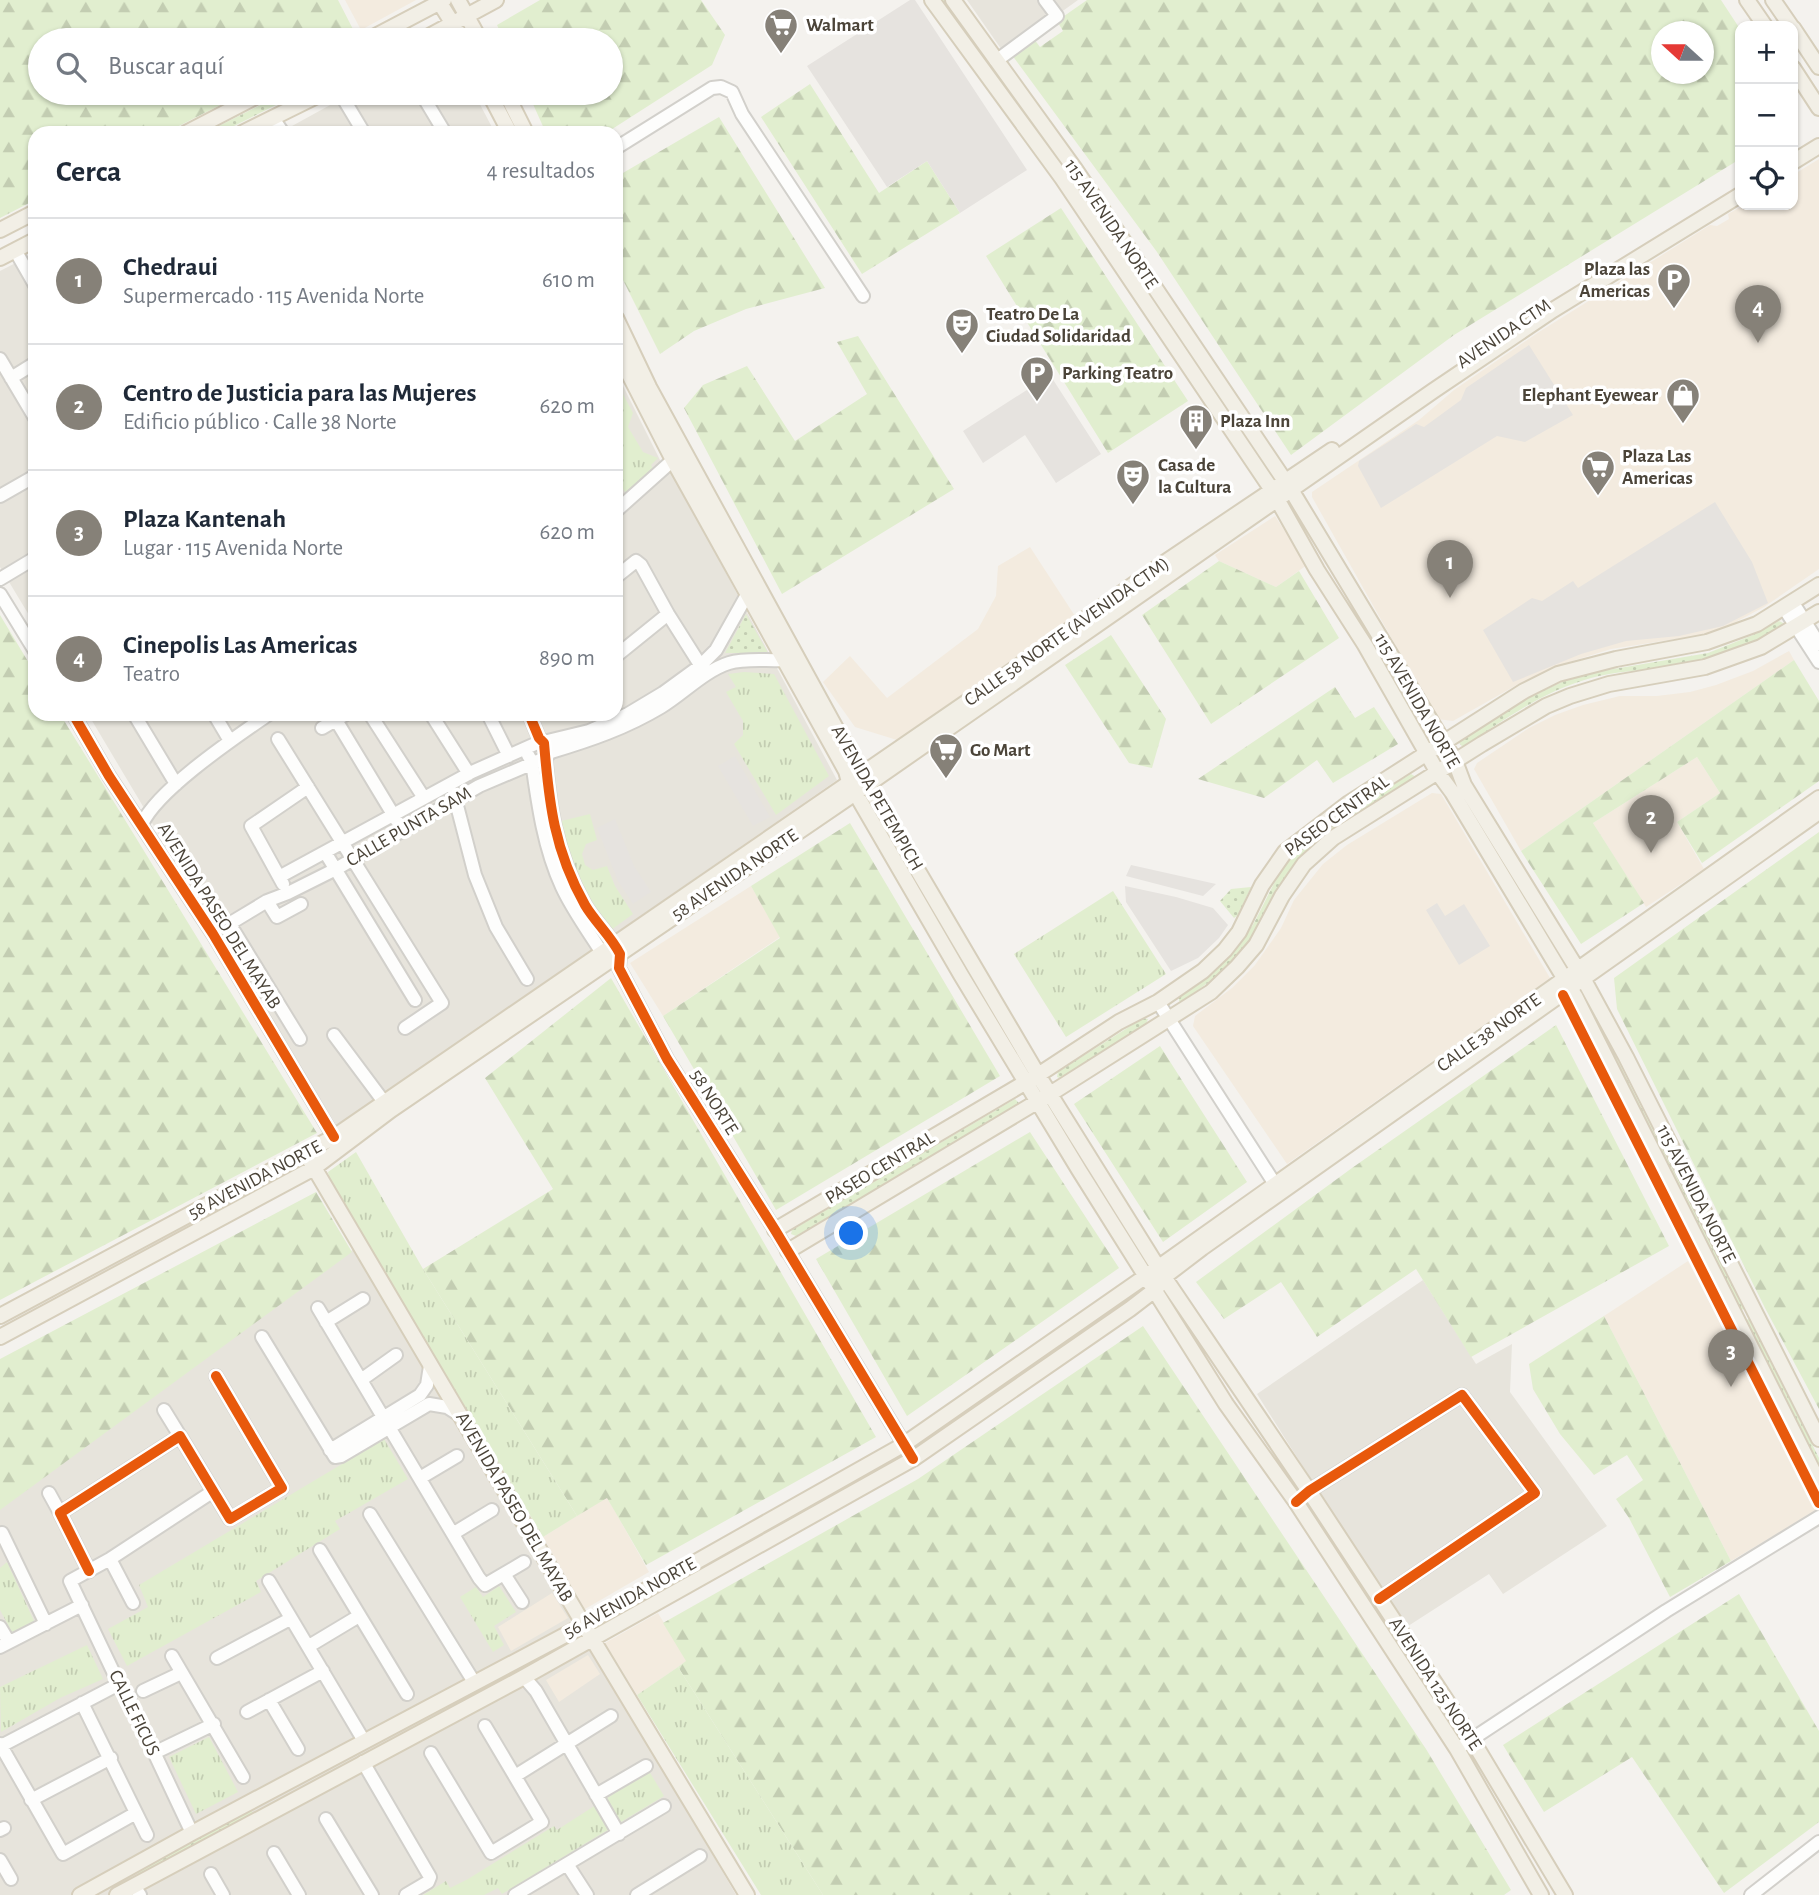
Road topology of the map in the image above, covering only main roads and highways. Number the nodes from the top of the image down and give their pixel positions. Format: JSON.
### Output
{"nodes":[{"id":1,"x":458,"y":0,"type":"edge"},
{"id":2,"x":496,"y":0,"type":"edge"},
{"id":3,"x":932,"y":0,"type":"edge"},
{"id":4,"x":953,"y":0,"type":"edge"},
{"id":5,"x":1747,"y":0,"type":"edge"},
{"id":6,"x":1773,"y":0,"type":"edge"},
{"id":7,"x":440,"y":1,"type":"edge"},
{"id":8,"x":468,"y":16,"type":"junction"},
{"id":9,"x":1762,"y":21,"type":"edge"},
{"id":10,"x":1788,"y":21,"type":"edge"},
{"id":11,"x":454,"y":23,"type":"junction"},
{"id":12,"x":390,"y":28,"type":"edge"},
{"id":13,"x":445,"y":28,"type":"edge"},
{"id":14,"x":457,"y":28,"type":"edge"},
{"id":15,"x":474,"y":28,"type":"edge"},
{"id":16,"x":1798,"y":36,"type":"edge"},
{"id":17,"x":1819,"y":67,"type":"edge"},
{"id":18,"x":1798,"y":76,"type":"edge"},
{"id":19,"x":240,"y":105,"type":"edge"},
{"id":20,"x":299,"y":105,"type":"edge"},
{"id":21,"x":495,"y":105,"type":"edge"},
{"id":22,"x":512,"y":105,"type":"edge"},
{"id":23,"x":1819,"y":108,"type":"edge"},
{"id":24,"x":199,"y":126,"type":"edge"},
{"id":25,"x":256,"y":126,"type":"edge"},
{"id":26,"x":506,"y":126,"type":"edge"},
{"id":27,"x":522,"y":126,"type":"edge"},
{"id":28,"x":1819,"y":135,"type":"edge"},
{"id":29,"x":1819,"y":146,"type":"edge"},
{"id":30,"x":1798,"y":148,"type":"edge"},
{"id":31,"x":1798,"y":159,"type":"edge"},
{"id":32,"x":1735,"y":187,"type":"edge"},
{"id":33,"x":1735,"y":198,"type":"edge"},
{"id":34,"x":28,"y":216,"type":"edge"},
{"id":35,"x":0,"y":230,"type":"edge"},
{"id":36,"x":28,"y":244,"type":"edge"},
{"id":37,"x":0,"y":258,"type":"edge"},
{"id":38,"x":623,"y":333,"type":"edge"},
{"id":39,"x":623,"y":363,"type":"edge"},
{"id":40,"x":1288,"y":486,"type":"junction"},
{"id":41,"x":1275,"y":495,"type":"junction"},
{"id":42,"x":1819,"y":585,"type":"edge"},
{"id":43,"x":1819,"y":612,"type":"edge"},
{"id":44,"x":1443,"y":743,"type":"junction"},
{"id":45,"x":1427,"y":753,"type":"junction"},
{"id":46,"x":1455,"y":761,"type":"junction"},
{"id":47,"x":1438,"y":773,"type":"junction"},
{"id":48,"x":858,"y":783,"type":"junction"},
{"id":49,"x":1819,"y":798,"type":"edge"},
{"id":50,"x":1819,"y":812,"type":"edge"},
{"id":51,"x":613,"y":956,"type":"junction"},
{"id":52,"x":1574,"y":979,"type":"junction"},
{"id":53,"x":1032,"y":1079,"type":"junction"},
{"id":54,"x":1044,"y":1098,"type":"junction"},
{"id":55,"x":306,"y":1153,"type":"junction"},
{"id":56,"x":314,"y":1168,"type":"junction"},
{"id":57,"x":775,"y":1230,"type":"road end"},
{"id":58,"x":132,"y":1245,"type":"junction"},
{"id":59,"x":788,"y":1251,"type":"road end"},
{"id":60,"x":140,"y":1261,"type":"junction"},
{"id":61,"x":1156,"y":1277,"type":"junction"},
{"id":62,"x":1130,"y":1309,"type":"junction"},
{"id":63,"x":1754,"y":1310,"type":"junction"},
{"id":64,"x":0,"y":1316,"type":"edge"},
{"id":65,"x":1738,"y":1318,"type":"junction"},
{"id":66,"x":0,"y":1337,"type":"edge"},
{"id":67,"x":1190,"y":1348,"type":"junction"},
{"id":68,"x":1819,"y":1439,"type":"edge"},
{"id":69,"x":1819,"y":1483,"type":"edge"},
{"id":70,"x":584,"y":1625,"type":"junction"},
{"id":71,"x":593,"y":1640,"type":"junction"},
{"id":72,"x":474,"y":1682,"type":"junction"},
{"id":73,"x":483,"y":1698,"type":"junction"},
{"id":74,"x":359,"y":1744,"type":"junction"},
{"id":75,"x":363,"y":1762,"type":"junction"},
{"id":76,"x":257,"y":1798,"type":"junction"},
{"id":77,"x":265,"y":1814,"type":"junction"},
{"id":78,"x":128,"y":1869,"type":"junction"},
{"id":79,"x":137,"y":1891,"type":"edge"},
{"id":80,"x":80,"y":1895,"type":"edge"},
{"id":81,"x":117,"y":1895,"type":"edge"},
{"id":82,"x":747,"y":1895,"type":"edge"},
{"id":83,"x":1541,"y":1895,"type":"edge"},
{"id":84,"x":1565,"y":1895,"type":"edge"}],
"edges":[{"from":1,"to":8,"type":"main road"},
{"from":2,"to":8,"type":"main road"},
{"from":3,"to":41,"type":"main road","name":"115 AVENIDA NORTE"},
{"from":4,"to":40,"type":"main road","name":"115 AVENIDA NORTE"},
{"from":5,"to":9,"type":"main road"},
{"from":6,"to":10,"type":"main road"},
{"from":7,"to":11,"type":"main road"},
{"from":7,"to":12,"type":"main road"},
{"from":8,"to":11,"type":"main road"},
{"from":8,"to":15,"type":"main road"},
{"from":11,"to":13,"type":"main road"},
{"from":11,"to":14,"type":"main road"},
{"from":16,"to":17,"type":"main road"},
{"from":18,"to":23,"type":"main road"},
{"from":19,"to":24,"type":"main road"},
{"from":20,"to":25,"type":"main road"},
{"from":21,"to":26,"type":"main road"},
{"from":22,"to":27,"type":"main road"},
{"from":28,"to":30,"type":"main road"},
{"from":29,"to":31,"type":"main road"},
{"from":32,"to":40,"type":"main road","name":"AVENIDA CTM"},
{"from":33,"to":40,"type":"main road","name":"AVENIDA CTM"},
{"from":34,"to":35,"type":"main road"},
{"from":36,"to":37,"type":"main road"},
{"from":38,"to":48,"type":"main road","name":"AVENIDA PETEMPICH"},
{"from":39,"to":48,"type":"main road","name":"AVENIDA PETEMPICH"},
{"from":40,"to":41,"type":"main road","name":"AVENIDA CTM"},
{"from":40,"to":44,"type":"main road","name":"115 AVENIDA NORTE"},
{"from":41,"to":45,"type":"main road","name":"115 AVENIDA NORTE"},
{"from":41,"to":48,"type":"main road","name":"CALLE 58 NORTE (AVENIDA CTM)"},
{"from":42,"to":44,"type":"main road","name":"PASEO CENTRAL"},
{"from":43,"to":46,"type":"main road","name":"PASEO CENTRAL"},
{"from":44,"to":45,"type":"main road","name":"PASEO CENTRAL"},
{"from":44,"to":46,"type":"main road","name":"115 AVENIDA NORTE"},
{"from":45,"to":47,"type":"main road","name":"115 AVENIDA NORTE"},
{"from":45,"to":53,"type":"main road","name":"PASEO CENTRAL"},
{"from":46,"to":47,"type":"main road","name":"PASEO CENTRAL"},
{"from":46,"to":52,"type":"main road","name":"115 AVENIDA NORTE"},
{"from":47,"to":52,"type":"main road","name":"115 AVENIDA NORTE"},
{"from":47,"to":54,"type":"main road","name":"PASEO CENTRAL"},
{"from":48,"to":51,"type":"main road","name":"58 AVENIDA NORTE"},
{"from":48,"to":53,"type":"main road","name":"AVENIDA PETEMPICH"},
{"from":49,"to":52,"type":"main road","name":"CALLE 38 NORTE"},
{"from":50,"to":52,"type":"main road","name":"CALLE 38 NORTE"},
{"from":51,"to":55,"type":"main road","name":"58 AVENIDA NORTE"},
{"from":51,"to":56,"type":"main road","name":"58 AVENIDA NORTE"},
{"from":52,"to":61,"type":"main road","name":"CALLE 38 NORTE"},
{"from":52,"to":63,"type":"main road","name":"115 AVENIDA NORTE"},
{"from":52,"to":65,"type":"main road","name":"115 AVENIDA NORTE"},
{"from":53,"to":54,"type":"main road","name":"AVENIDA PETEMPICH"},
{"from":53,"to":57,"type":"main road","name":"PASEO CENTRAL"},
{"from":54,"to":59,"type":"main road","name":"PASEO CENTRAL"},
{"from":54,"to":61,"type":"main road","name":"AVENIDA PETEMPICH"},
{"from":55,"to":56,"type":"main road","name":"AVENIDA PASEO DEL MAYAB"},
{"from":55,"to":58,"type":"main road","name":"58 AVENIDA NORTE"},
{"from":56,"to":60,"type":"main road","name":"58 AVENIDA NORTE"},
{"from":56,"to":70,"type":"main road","name":"AVENIDA PASEO DEL MAYAB"},
{"from":58,"to":60,"type":"main road"},
{"from":58,"to":64,"type":"main road","name":"58 AVENIDA NORTE"},
{"from":60,"to":66,"type":"main road","name":"58 AVENIDA NORTE"},
{"from":61,"to":62,"type":"main road","name":"56 AVENIDA NORTE"},
{"from":61,"to":67,"type":"main road","name":"AVENIDA 125 NORTE"},
{"from":61,"to":70,"type":"main road","name":"56 AVENIDA NORTE"},
{"from":61,"to":84,"type":"main road","name":"AVENIDA 125 NORTE"},
{"from":62,"to":67,"type":"main road"},
{"from":62,"to":71,"type":"main road","name":"56 AVENIDA NORTE"},
{"from":63,"to":65,"type":"main road"},
{"from":63,"to":68,"type":"main road","name":"115 AVENIDA NORTE"},
{"from":65,"to":69,"type":"main road","name":"115 AVENIDA NORTE"},
{"from":67,"to":83,"type":"main road","name":"AVENIDA 125 NORTE"},
{"from":70,"to":71,"type":"main road","name":"AVENIDA PASEO DEL MAYAB"},
{"from":70,"to":72,"type":"main road","name":"56 AVENIDA NORTE"},
{"from":71,"to":73,"type":"main road","name":"56 AVENIDA NORTE"},
{"from":71,"to":82,"type":"main road","name":"AVENIDA PASEO DEL MAYAB"},
{"from":72,"to":73,"type":"main road"},
{"from":72,"to":74,"type":"main road","name":"56 AVENIDA NORTE"},
{"from":73,"to":75,"type":"main road","name":"56 AVENIDA NORTE"},
{"from":74,"to":75,"type":"main road"},
{"from":74,"to":76,"type":"main road","name":"56 AVENIDA NORTE"},
{"from":75,"to":77,"type":"main road","name":"56 AVENIDA NORTE"},
{"from":76,"to":77,"type":"main road"},
{"from":76,"to":78,"type":"main road","name":"56 AVENIDA NORTE"},
{"from":77,"to":79,"type":"main road","name":"56 AVENIDA NORTE"},
{"from":78,"to":79,"type":"main road"},
{"from":78,"to":80,"type":"main road","name":"56 AVENIDA NORTE"},
{"from":79,"to":81,"type":"main road","name":"56 AVENIDA NORTE"}]}
